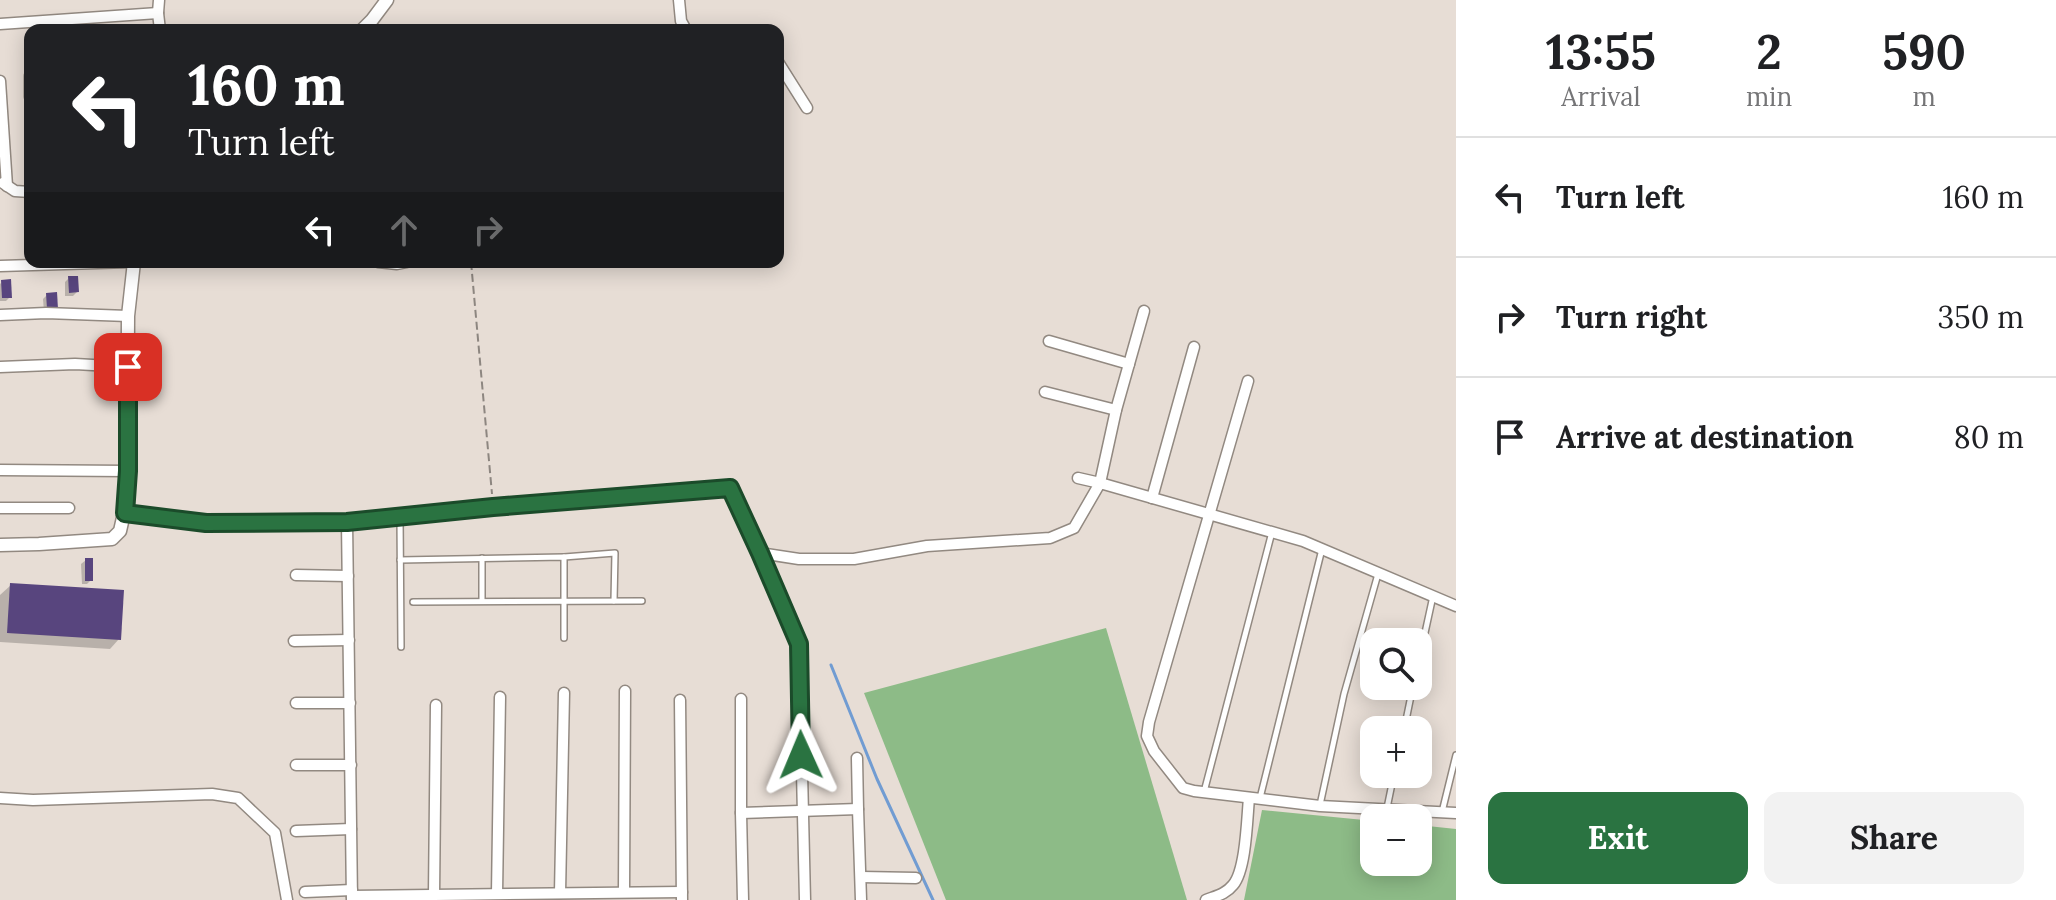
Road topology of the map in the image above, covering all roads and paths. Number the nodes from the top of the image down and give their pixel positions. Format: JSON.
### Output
{"nodes":[{"id":1,"x":159,"y":0,"type":"edge"},
{"id":2,"x":387,"y":0,"type":"edge"},
{"id":3,"x":679,"y":0,"type":"edge"},
{"id":4,"x":158,"y":13,"type":"junction"},
{"id":5,"x":0,"y":24,"type":"edge"},
{"id":6,"x":159,"y":24,"type":"edge"},
{"id":7,"x":368,"y":24,"type":"edge"},
{"id":8,"x":683,"y":24,"type":"edge"},
{"id":9,"x":784,"y":72,"type":"edge"},
{"id":10,"x":0,"y":81,"type":"edge"},
{"id":11,"x":807,"y":108,"type":"dead end"},
{"id":12,"x":2,"y":122,"type":"edge"},
{"id":13,"x":4,"y":183,"type":"edge"},
{"id":14,"x":24,"y":192,"type":"edge"},
{"id":15,"x":24,"y":265,"type":"edge"},
{"id":16,"x":0,"y":266,"type":"edge"},
{"id":17,"x":132,"y":268,"type":"edge"},
{"id":18,"x":472,"y":268,"type":"edge"},
{"id":19,"x":1144,"y":311,"type":"dead end"},
{"id":20,"x":0,"y":315,"type":"edge"},
{"id":21,"x":128,"y":316,"type":"junction"},
{"id":22,"x":1049,"y":341,"type":"dead end"},
{"id":23,"x":1194,"y":347,"type":"dead end"},
{"id":24,"x":1129,"y":364,"type":"junction"},
{"id":25,"x":0,"y":367,"type":"edge"},
{"id":26,"x":128,"y":367,"type":"junction"},
{"id":27,"x":1248,"y":381,"type":"dead end"},
{"id":28,"x":1045,"y":392,"type":"dead end"},
{"id":29,"x":1116,"y":410,"type":"junction"},
{"id":30,"x":0,"y":470,"type":"edge"},
{"id":31,"x":128,"y":471,"type":"junction"},
{"id":32,"x":1078,"y":478,"type":"dead end"},
{"id":33,"x":1100,"y":483,"type":"junction"},
{"id":34,"x":1152,"y":498,"type":"junction"},
{"id":35,"x":493,"y":507,"type":"junction"},
{"id":36,"x":0,"y":508,"type":"edge"},
{"id":37,"x":69,"y":508,"type":"dead end"},
{"id":38,"x":125,"y":513,"type":"junction"},
{"id":39,"x":1209,"y":514,"type":"junction"},
{"id":40,"x":400,"y":516,"type":"junction"},
{"id":41,"x":347,"y":522,"type":"junction"},
{"id":42,"x":1272,"y":532,"type":"junction"},
{"id":43,"x":0,"y":545,"type":"edge"},
{"id":44,"x":1322,"y":549,"type":"junction"},
{"id":45,"x":760,"y":553,"type":"junction"},
{"id":46,"x":564,"y":557,"type":"junction"},
{"id":47,"x":482,"y":558,"type":"junction"},
{"id":48,"x":400,"y":560,"type":"junction"},
{"id":49,"x":1379,"y":573,"type":"junction"},
{"id":50,"x":296,"y":575,"type":"dead end"},
{"id":51,"x":348,"y":576,"type":"junction"},
{"id":52,"x":1433,"y":596,"type":"junction"},
{"id":53,"x":482,"y":601,"type":"junction"},
{"id":54,"x":564,"y":601,"type":"junction"},
{"id":55,"x":614,"y":601,"type":"junction"},
{"id":56,"x":642,"y":601,"type":"dead end"},
{"id":57,"x":413,"y":602,"type":"dead end"},
{"id":58,"x":1456,"y":606,"type":"edge"},
{"id":59,"x":1426,"y":628,"type":"edge"},
{"id":60,"x":564,"y":638,"type":"dead end"},
{"id":61,"x":349,"y":640,"type":"junction"},
{"id":62,"x":294,"y":641,"type":"dead end"},
{"id":63,"x":401,"y":647,"type":"dead end"},
{"id":64,"x":625,"y":691,"type":"dead end"},
{"id":65,"x":564,"y":693,"type":"dead end"},
{"id":66,"x":500,"y":697,"type":"dead end"},
{"id":67,"x":741,"y":699,"type":"dead end"},
{"id":68,"x":680,"y":700,"type":"dead end"},
{"id":69,"x":296,"y":703,"type":"dead end"},
{"id":70,"x":350,"y":703,"type":"junction"},
{"id":71,"x":436,"y":705,"type":"dead end"},
{"id":72,"x":1456,"y":755,"type":"edge"},
{"id":73,"x":857,"y":758,"type":"dead end"},
{"id":74,"x":296,"y":765,"type":"dead end"},
{"id":75,"x":351,"y":765,"type":"junction"},
{"id":76,"x":1204,"y":793,"type":"junction"},
{"id":77,"x":0,"y":798,"type":"edge"},
{"id":78,"x":1254,"y":798,"type":"junction"},
{"id":79,"x":1320,"y":806,"type":"junction"},
{"id":80,"x":1360,"y":807,"type":"edge"},
{"id":81,"x":858,"y":809,"type":"junction"},
{"id":82,"x":802,"y":811,"type":"junction"},
{"id":83,"x":1432,"y":811,"type":"edge"},
{"id":84,"x":1442,"y":812,"type":"junction"},
{"id":85,"x":741,"y":813,"type":"junction"},
{"id":86,"x":1456,"y":813,"type":"edge"},
{"id":87,"x":351,"y":829,"type":"junction"},
{"id":88,"x":296,"y":831,"type":"dead end"},
{"id":89,"x":861,"y":877,"type":"junction"},
{"id":90,"x":916,"y":878,"type":"dead end"},
{"id":91,"x":305,"y":892,"type":"dead end"},
{"id":92,"x":624,"y":892,"type":"junction"},
{"id":93,"x":560,"y":893,"type":"junction"},
{"id":94,"x":497,"y":894,"type":"junction"},
{"id":95,"x":352,"y":895,"type":"edge"},
{"id":96,"x":434,"y":895,"type":"junction"},
{"id":97,"x":682,"y":896,"type":"edge"},
{"id":98,"x":287,"y":900,"type":"edge"},
{"id":99,"x":743,"y":900,"type":"edge"},
{"id":100,"x":805,"y":900,"type":"edge"},
{"id":101,"x":861,"y":900,"type":"edge"},
{"id":102,"x":1206,"y":900,"type":"edge"}],
"edges":[{"from":1,"to":4,"type":"street"},
{"from":2,"to":7,"type":"street"},
{"from":3,"to":8,"type":"street"},
{"from":4,"to":5,"type":"street"},
{"from":4,"to":6,"type":"street"},
{"from":9,"to":11,"type":"street"},
{"from":10,"to":12,"type":"street"},
{"from":12,"to":13,"type":"street"},
{"from":13,"to":14,"type":"street"},
{"from":15,"to":16,"type":"street"},
{"from":17,"to":21,"type":"street"},
{"from":18,"to":35,"type":"path"},
{"from":19,"to":24,"type":"street"},
{"from":20,"to":21,"type":"street"},
{"from":21,"to":26,"type":"street"},
{"from":22,"to":24,"type":"street"},
{"from":23,"to":34,"type":"street"},
{"from":24,"to":29,"type":"street"},
{"from":25,"to":26,"type":"street"},
{"from":26,"to":31,"type":"street"},
{"from":27,"to":39,"type":"street"},
{"from":28,"to":29,"type":"street"},
{"from":29,"to":33,"type":"street"},
{"from":30,"to":31,"type":"street"},
{"from":31,"to":38,"type":"street"},
{"from":32,"to":33,"type":"street"},
{"from":33,"to":34,"type":"street"},
{"from":33,"to":45,"type":"street"},
{"from":34,"to":39,"type":"street"},
{"from":35,"to":40,"type":"street"},
{"from":35,"to":45,"type":"street"},
{"from":36,"to":37,"type":"street"},
{"from":38,"to":41,"type":"street"},
{"from":38,"to":43,"type":"street"},
{"from":39,"to":42,"type":"street"},
{"from":39,"to":76,"type":"street"},
{"from":40,"to":41,"type":"street"},
{"from":40,"to":48,"type":"lane"},
{"from":41,"to":51,"type":"street"},
{"from":42,"to":44,"type":"street"},
{"from":42,"to":76,"type":"lane"},
{"from":44,"to":49,"type":"street"},
{"from":44,"to":78,"type":"lane"},
{"from":45,"to":82,"type":"street"},
{"from":46,"to":47,"type":"lane"},
{"from":46,"to":54,"type":"lane"},
{"from":46,"to":55,"type":"lane"},
{"from":47,"to":48,"type":"lane"},
{"from":47,"to":53,"type":"lane"},
{"from":48,"to":63,"type":"lane"},
{"from":49,"to":52,"type":"street"},
{"from":49,"to":79,"type":"lane"},
{"from":50,"to":51,"type":"street"},
{"from":51,"to":61,"type":"street"},
{"from":52,"to":58,"type":"street"},
{"from":52,"to":59,"type":"lane"},
{"from":53,"to":54,"type":"lane"},
{"from":53,"to":57,"type":"lane"},
{"from":54,"to":55,"type":"lane"},
{"from":54,"to":60,"type":"lane"},
{"from":55,"to":56,"type":"lane"},
{"from":61,"to":62,"type":"street"},
{"from":61,"to":70,"type":"street"},
{"from":64,"to":92,"type":"street"},
{"from":65,"to":93,"type":"street"},
{"from":66,"to":94,"type":"street"},
{"from":67,"to":85,"type":"street"},
{"from":68,"to":97,"type":"street"},
{"from":69,"to":70,"type":"street"},
{"from":70,"to":75,"type":"street"},
{"from":71,"to":96,"type":"street"},
{"from":72,"to":84,"type":"lane"},
{"from":73,"to":81,"type":"street"},
{"from":74,"to":75,"type":"street"},
{"from":75,"to":87,"type":"street"},
{"from":76,"to":78,"type":"street"},
{"from":77,"to":98,"type":"street"},
{"from":78,"to":79,"type":"street"},
{"from":78,"to":102,"type":"street"},
{"from":79,"to":80,"type":"street"},
{"from":81,"to":82,"type":"street"},
{"from":81,"to":89,"type":"street"},
{"from":82,"to":85,"type":"street"},
{"from":82,"to":100,"type":"street"},
{"from":83,"to":84,"type":"street"},
{"from":84,"to":86,"type":"street"},
{"from":85,"to":99,"type":"street"},
{"from":87,"to":88,"type":"street"},
{"from":87,"to":95,"type":"street"},
{"from":89,"to":90,"type":"street"},
{"from":89,"to":101,"type":"street"},
{"from":91,"to":95,"type":"street"},
{"from":92,"to":93,"type":"street"},
{"from":92,"to":97,"type":"street"},
{"from":93,"to":94,"type":"street"},
{"from":94,"to":96,"type":"street"},
{"from":95,"to":96,"type":"street"}]}
